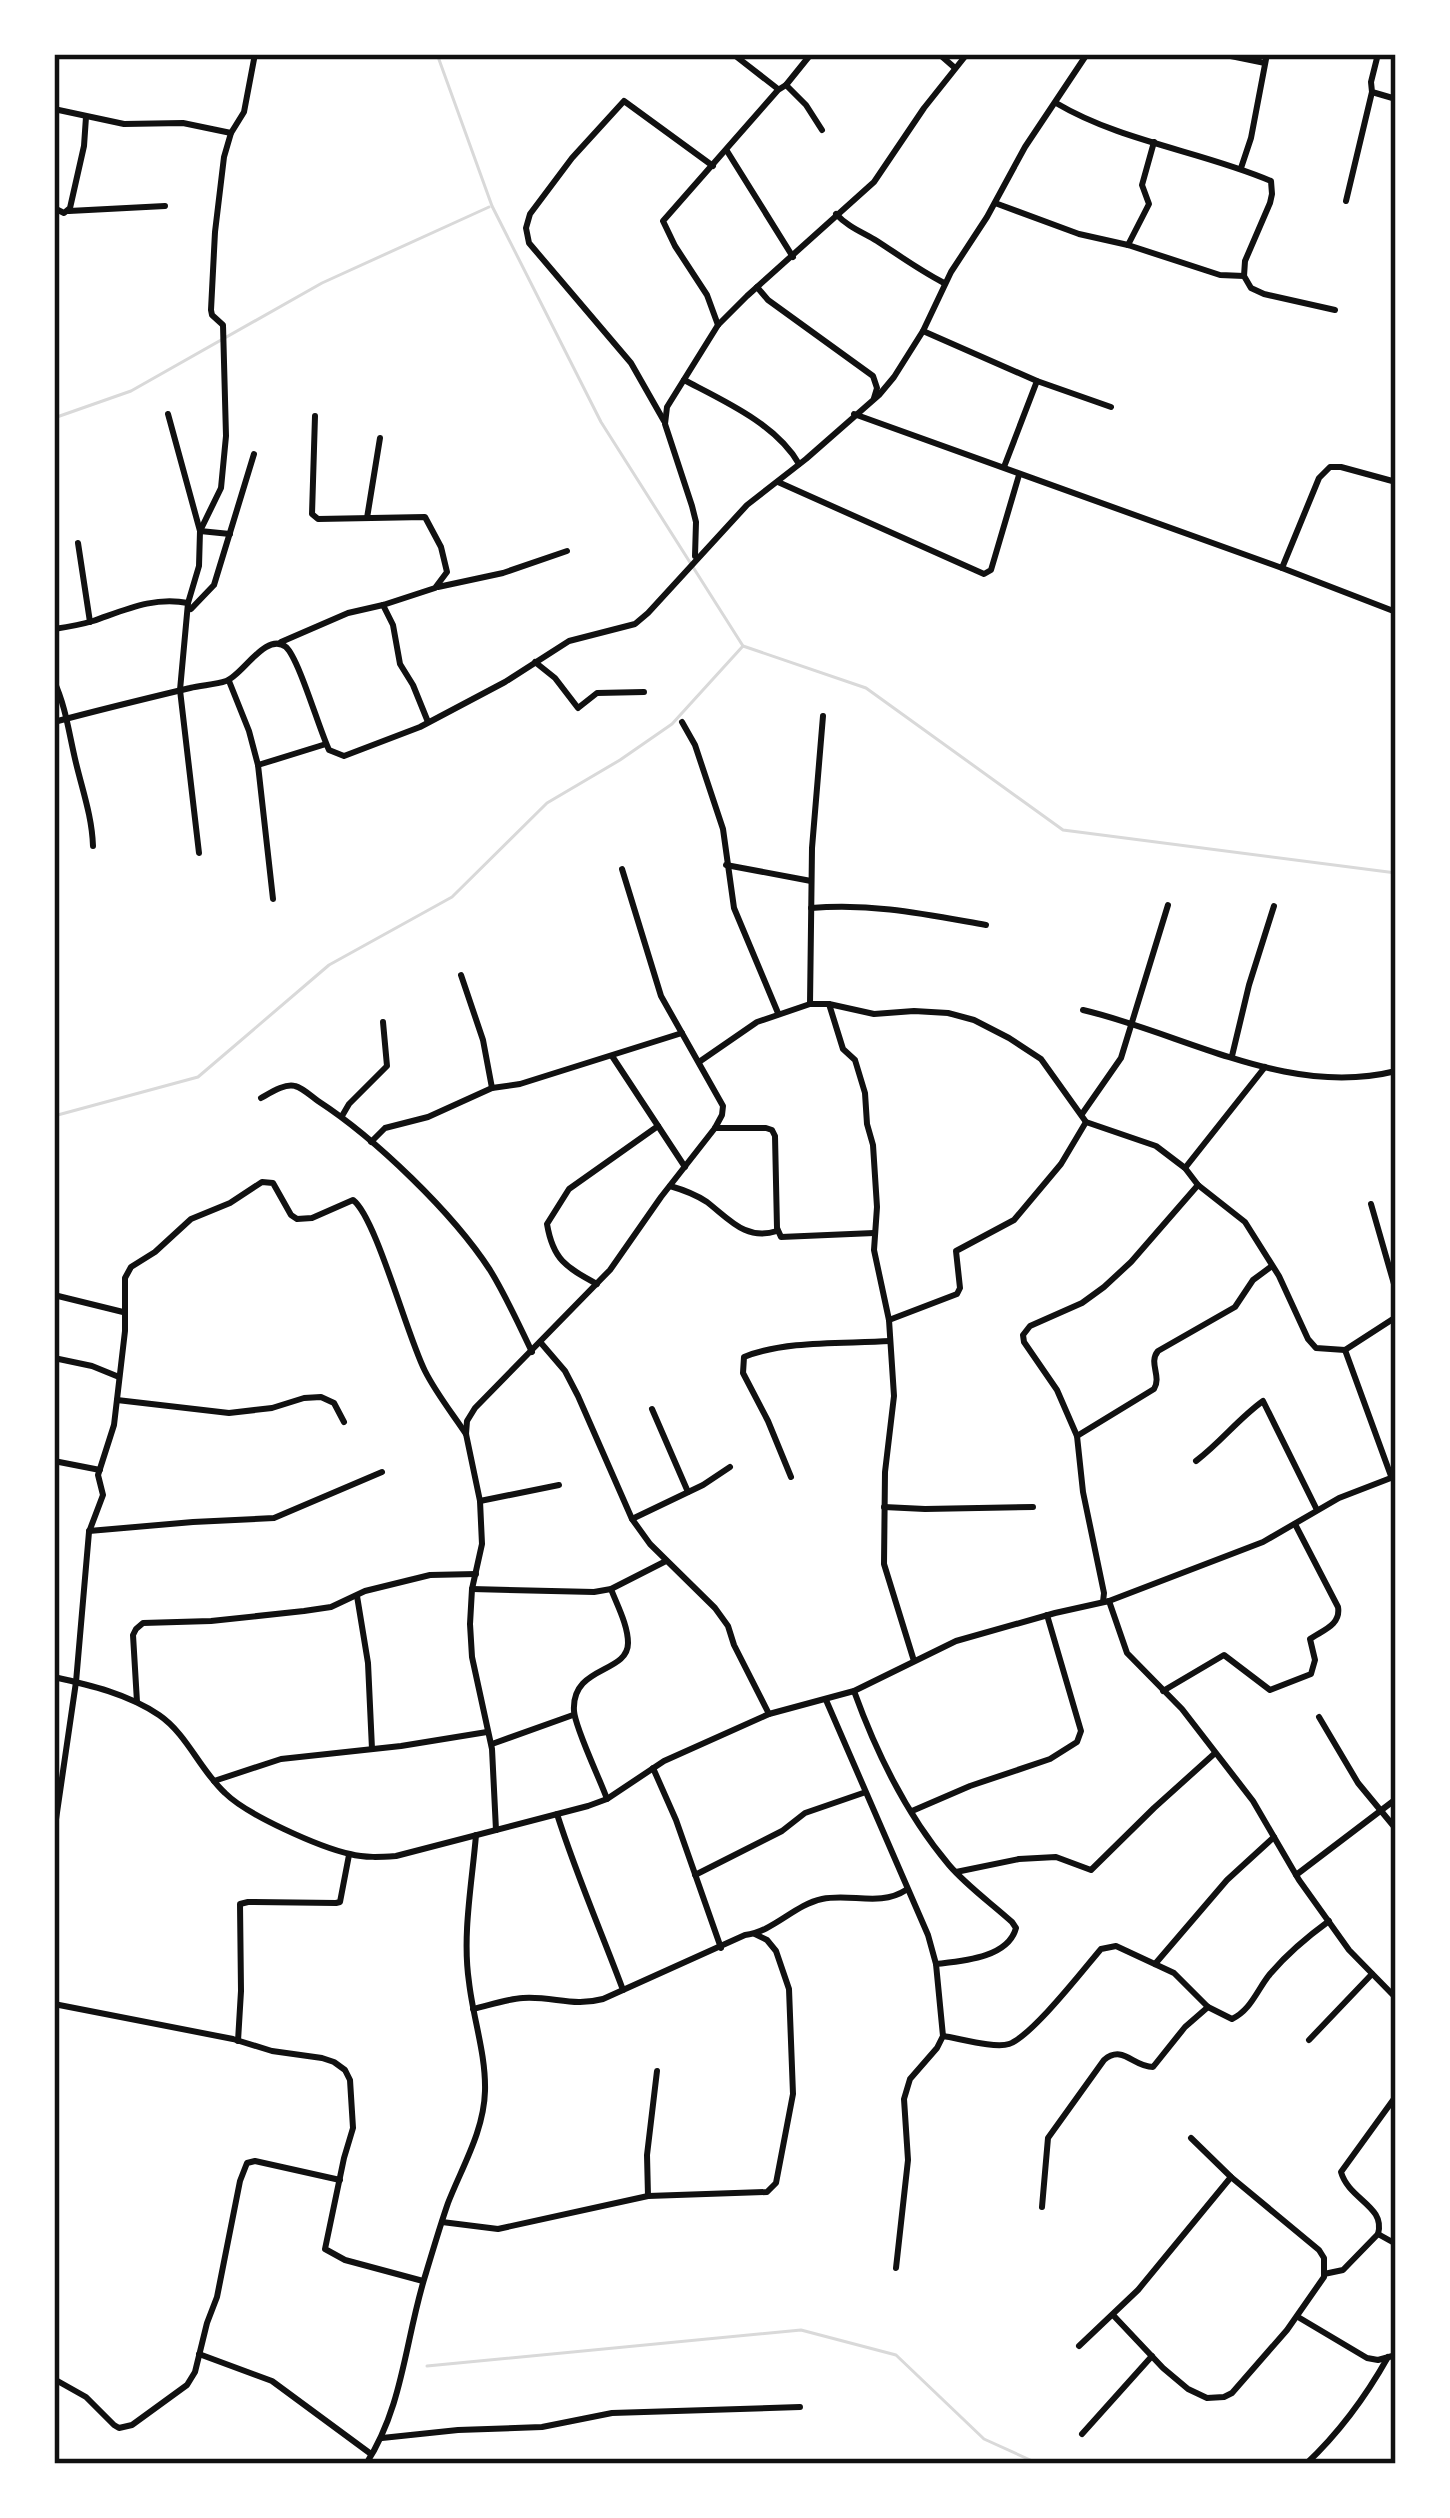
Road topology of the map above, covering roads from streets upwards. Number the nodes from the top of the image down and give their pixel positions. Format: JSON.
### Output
{"nodes":[{"id":1,"x":255,"y":54,"type":"edge"},
{"id":2,"x":734,"y":54,"type":"edge"},
{"id":3,"x":811,"y":54,"type":"edge"},
{"id":4,"x":939,"y":54,"type":"edge"},
{"id":5,"x":967,"y":54,"type":"edge"},
{"id":6,"x":1087,"y":54,"type":"edge"},
{"id":7,"x":1221,"y":54,"type":"edge"},
{"id":8,"x":1378,"y":54,"type":"edge"},
{"id":9,"x":1266,"y":59,"type":"edge"},
{"id":10,"x":956,"y":68,"type":"junction"},
{"id":11,"x":782,"y":87,"type":"junction"},
{"id":12,"x":1372,"y":92,"type":"junction"},
{"id":13,"x":1396,"y":99,"type":"edge"},
{"id":14,"x":1056,"y":103,"type":"junction"},
{"id":15,"x":54,"y":109,"type":"edge"},
{"id":16,"x":86,"y":118,"type":"junction"},
{"id":17,"x":823,"y":130,"type":"dead end"},
{"id":18,"x":232,"y":133,"type":"junction"},
{"id":19,"x":1154,"y":142,"type":"junction"},
{"id":20,"x":727,"y":151,"type":"junction"},
{"id":21,"x":712,"y":166,"type":"junction"},
{"id":22,"x":1241,"y":168,"type":"junction"},
{"id":23,"x":1346,"y":201,"type":"dead end"},
{"id":24,"x":995,"y":203,"type":"junction"},
{"id":25,"x":165,"y":206,"type":"dead end"},
{"id":26,"x":54,"y":208,"type":"edge"},
{"id":27,"x":69,"y":211,"type":"junction"},
{"id":28,"x":836,"y":214,"type":"junction"},
{"id":29,"x":1128,"y":244,"type":"junction"},
{"id":30,"x":794,"y":257,"type":"junction"},
{"id":31,"x":1244,"y":276,"type":"junction"},
{"id":32,"x":945,"y":284,"type":"junction"},
{"id":33,"x":757,"y":287,"type":"junction"},
{"id":34,"x":1335,"y":310,"type":"dead end"},
{"id":35,"x":718,"y":326,"type":"junction"},
{"id":36,"x":923,"y":331,"type":"junction"},
{"id":37,"x":684,"y":380,"type":"junction"},
{"id":38,"x":1037,"y":381,"type":"junction"},
{"id":39,"x":874,"y":398,"type":"junction"},
{"id":40,"x":1111,"y":407,"type":"dead end"},
{"id":41,"x":169,"y":414,"type":"dead end"},
{"id":42,"x":854,"y":414,"type":"junction"},
{"id":43,"x":315,"y":416,"type":"dead end"},
{"id":44,"x":665,"y":424,"type":"junction"},
{"id":45,"x":380,"y":438,"type":"dead end"},
{"id":46,"x":254,"y":454,"type":"dead end"},
{"id":47,"x":799,"y":464,"type":"junction"},
{"id":48,"x":1004,"y":469,"type":"junction"},
{"id":49,"x":1019,"y":474,"type":"junction"},
{"id":50,"x":778,"y":482,"type":"junction"},
{"id":51,"x":1396,"y":482,"type":"edge"},
{"id":52,"x":367,"y":518,"type":"junction"},
{"id":53,"x":200,"y":531,"type":"junction"},
{"id":54,"x":230,"y":534,"type":"junction"},
{"id":55,"x":78,"y":543,"type":"dead end"},
{"id":56,"x":567,"y":551,"type":"dead end"},
{"id":57,"x":695,"y":560,"type":"junction"},
{"id":58,"x":1282,"y":568,"type":"junction"},
{"id":59,"x":435,"y":588,"type":"junction"},
{"id":60,"x":383,"y":605,"type":"junction"},
{"id":61,"x":189,"y":608,"type":"junction"},
{"id":62,"x":1396,"y":612,"type":"edge"},
{"id":63,"x":90,"y":622,"type":"junction"},
{"id":64,"x":54,"y":629,"type":"edge"},
{"id":65,"x":278,"y":643,"type":"junction"},
{"id":66,"x":535,"y":662,"type":"junction"},
{"id":67,"x":54,"y":681,"type":"edge"},
{"id":68,"x":229,"y":681,"type":"junction"},
{"id":69,"x":180,"y":690,"type":"junction"},
{"id":70,"x":644,"y":692,"type":"dead end"},
{"id":71,"x":823,"y":716,"type":"dead end"},
{"id":72,"x":66,"y":719,"type":"junction"},
{"id":73,"x":54,"y":722,"type":"edge"},
{"id":74,"x":428,"y":722,"type":"junction"},
{"id":75,"x":682,"y":722,"type":"dead end"},
{"id":76,"x":326,"y":743,"type":"junction"},
{"id":77,"x":258,"y":765,"type":"junction"},
{"id":78,"x":93,"y":847,"type":"dead end"},
{"id":79,"x":200,"y":853,"type":"dead end"},
{"id":80,"x":727,"y":865,"type":"junction"},
{"id":81,"x":622,"y":869,"type":"dead end"},
{"id":82,"x":812,"y":881,"type":"junction"},
{"id":83,"x":273,"y":898,"type":"dead end"},
{"id":84,"x":1168,"y":905,"type":"dead end"},
{"id":85,"x":1274,"y":906,"type":"dead end"},
{"id":86,"x":811,"y":908,"type":"junction"},
{"id":87,"x":986,"y":925,"type":"dead end"},
{"id":88,"x":461,"y":975,"type":"dead end"},
{"id":89,"x":810,"y":1004,"type":"junction"},
{"id":90,"x":829,"y":1004,"type":"junction"},
{"id":91,"x":1083,"y":1010,"type":"dead end"},
{"id":92,"x":778,"y":1012,"type":"junction"},
{"id":93,"x":383,"y":1022,"type":"dead end"},
{"id":94,"x":1131,"y":1023,"type":"junction"},
{"id":95,"x":683,"y":1033,"type":"junction"},
{"id":96,"x":612,"y":1055,"type":"junction"},
{"id":97,"x":1232,"y":1056,"type":"junction"},
{"id":98,"x":699,"y":1062,"type":"junction"},
{"id":99,"x":1265,"y":1067,"type":"junction"},
{"id":100,"x":1396,"y":1071,"type":"edge"},
{"id":101,"x":492,"y":1088,"type":"junction"},
{"id":102,"x":261,"y":1098,"type":"dead end"},
{"id":103,"x":342,"y":1116,"type":"junction"},
{"id":104,"x":1084,"y":1118,"type":"junction"},
{"id":105,"x":658,"y":1126,"type":"junction"},
{"id":106,"x":715,"y":1128,"type":"junction"},
{"id":107,"x":371,"y":1142,"type":"junction"},
{"id":108,"x":685,"y":1167,"type":"junction"},
{"id":109,"x":1185,"y":1168,"type":"junction"},
{"id":110,"x":1198,"y":1185,"type":"junction"},
{"id":111,"x":670,"y":1186,"type":"junction"},
{"id":112,"x":1371,"y":1204,"type":"dead end"},
{"id":113,"x":777,"y":1231,"type":"junction"},
{"id":114,"x":874,"y":1233,"type":"junction"},
{"id":115,"x":1272,"y":1266,"type":"junction"},
{"id":116,"x":597,"y":1283,"type":"junction"},
{"id":117,"x":1396,"y":1291,"type":"edge"},
{"id":118,"x":54,"y":1295,"type":"edge"},
{"id":119,"x":123,"y":1312,"type":"junction"},
{"id":120,"x":1396,"y":1317,"type":"edge"},
{"id":121,"x":889,"y":1320,"type":"junction"},
{"id":122,"x":890,"y":1340,"type":"junction"},
{"id":123,"x":541,"y":1343,"type":"junction"},
{"id":124,"x":1345,"y":1350,"type":"junction"},
{"id":125,"x":532,"y":1352,"type":"junction"},
{"id":126,"x":54,"y":1358,"type":"edge"},
{"id":127,"x":120,"y":1377,"type":"junction"},
{"id":128,"x":117,"y":1400,"type":"junction"},
{"id":129,"x":652,"y":1409,"type":"dead end"},
{"id":130,"x":344,"y":1422,"type":"dead end"},
{"id":131,"x":466,"y":1434,"type":"junction"},
{"id":132,"x":1077,"y":1436,"type":"junction"},
{"id":133,"x":54,"y":1461,"type":"edge"},
{"id":134,"x":1196,"y":1461,"type":"dead end"},
{"id":135,"x":730,"y":1467,"type":"dead end"},
{"id":136,"x":100,"y":1470,"type":"junction"},
{"id":137,"x":382,"y":1472,"type":"dead end"},
{"id":138,"x":1394,"y":1476,"type":"edge"},
{"id":139,"x":791,"y":1477,"type":"dead end"},
{"id":140,"x":559,"y":1485,"type":"dead end"},
{"id":141,"x":688,"y":1492,"type":"junction"},
{"id":142,"x":480,"y":1501,"type":"junction"},
{"id":143,"x":884,"y":1507,"type":"junction"},
{"id":144,"x":1033,"y":1507,"type":"dead end"},
{"id":145,"x":1317,"y":1510,"type":"junction"},
{"id":146,"x":632,"y":1519,"type":"junction"},
{"id":147,"x":1294,"y":1524,"type":"junction"},
{"id":148,"x":88,"y":1532,"type":"junction"},
{"id":149,"x":666,"y":1561,"type":"junction"},
{"id":150,"x":476,"y":1574,"type":"junction"},
{"id":151,"x":472,"y":1589,"type":"junction"},
{"id":152,"x":611,"y":1589,"type":"junction"},
{"id":153,"x":357,"y":1596,"type":"junction"},
{"id":154,"x":1106,"y":1602,"type":"junction"},
{"id":155,"x":1047,"y":1615,"type":"junction"},
{"id":156,"x":914,"y":1661,"type":"junction"},
{"id":157,"x":54,"y":1676,"type":"edge"},
{"id":158,"x":76,"y":1682,"type":"junction"},
{"id":159,"x":854,"y":1691,"type":"junction"},
{"id":160,"x":1163,"y":1691,"type":"junction"},
{"id":161,"x":826,"y":1700,"type":"junction"},
{"id":162,"x":136,"y":1702,"type":"junction"},
{"id":163,"x":769,"y":1714,"type":"junction"},
{"id":164,"x":573,"y":1715,"type":"junction"},
{"id":165,"x":1319,"y":1717,"type":"dead end"},
{"id":166,"x":488,"y":1732,"type":"junction"},
{"id":167,"x":491,"y":1745,"type":"junction"},
{"id":168,"x":372,"y":1749,"type":"junction"},
{"id":169,"x":1214,"y":1754,"type":"junction"},
{"id":170,"x":653,"y":1768,"type":"junction"},
{"id":171,"x":214,"y":1781,"type":"junction"},
{"id":172,"x":865,"y":1792,"type":"junction"},
{"id":173,"x":608,"y":1799,"type":"junction"},
{"id":174,"x":1396,"y":1799,"type":"edge"},
{"id":175,"x":912,"y":1811,"type":"junction"},
{"id":176,"x":1380,"y":1811,"type":"junction"},
{"id":177,"x":557,"y":1814,"type":"junction"},
{"id":178,"x":1396,"y":1829,"type":"edge"},
{"id":179,"x":496,"y":1830,"type":"junction"},
{"id":180,"x":54,"y":1833,"type":"edge"},
{"id":181,"x":476,"y":1835,"type":"junction"},
{"id":182,"x":1274,"y":1837,"type":"junction"},
{"id":183,"x":349,"y":1854,"type":"junction"},
{"id":184,"x":956,"y":1872,"type":"junction"},
{"id":185,"x":695,"y":1875,"type":"junction"},
{"id":186,"x":1296,"y":1875,"type":"junction"},
{"id":187,"x":906,"y":1890,"type":"junction"},
{"id":188,"x":1330,"y":1921,"type":"junction"},
{"id":189,"x":754,"y":1934,"type":"junction"},
{"id":190,"x":722,"y":1948,"type":"junction"},
{"id":191,"x":936,"y":1964,"type":"junction"},
{"id":192,"x":1155,"y":1964,"type":"junction"},
{"id":193,"x":1372,"y":1974,"type":"junction"},
{"id":194,"x":623,"y":1990,"type":"junction"},
{"id":195,"x":1396,"y":1998,"type":"edge"},
{"id":196,"x":54,"y":2004,"type":"edge"},
{"id":197,"x":1208,"y":2007,"type":"junction"},
{"id":198,"x":473,"y":2008,"type":"junction"},
{"id":199,"x":943,"y":2036,"type":"junction"},
{"id":200,"x":1309,"y":2040,"type":"dead end"},
{"id":201,"x":238,"y":2041,"type":"junction"},
{"id":202,"x":657,"y":2071,"type":"dead end"},
{"id":203,"x":1396,"y":2096,"type":"edge"},
{"id":204,"x":1191,"y":2138,"type":"dead end"},
{"id":205,"x":1231,"y":2177,"type":"junction"},
{"id":206,"x":340,"y":2180,"type":"junction"},
{"id":207,"x":648,"y":2196,"type":"junction"},
{"id":208,"x":1042,"y":2207,"type":"dead end"},
{"id":209,"x":442,"y":2222,"type":"junction"},
{"id":210,"x":1378,"y":2234,"type":"junction"},
{"id":211,"x":1396,"y":2244,"type":"edge"},
{"id":212,"x":896,"y":2268,"type":"dead end"},
{"id":213,"x":1324,"y":2274,"type":"junction"},
{"id":214,"x":423,"y":2281,"type":"junction"},
{"id":215,"x":1113,"y":2315,"type":"junction"},
{"id":216,"x":1297,"y":2317,"type":"junction"},
{"id":217,"x":1079,"y":2346,"type":"dead end"},
{"id":218,"x":199,"y":2354,"type":"junction"},
{"id":219,"x":1152,"y":2356,"type":"junction"},
{"id":220,"x":1392,"y":2356,"type":"edge"},
{"id":221,"x":54,"y":2378,"type":"edge"},
{"id":222,"x":800,"y":2407,"type":"dead end"},
{"id":223,"x":1082,"y":2434,"type":"dead end"},
{"id":224,"x":382,"y":2438,"type":"junction"},
{"id":225,"x":372,"y":2454,"type":"junction"},
{"id":226,"x":366,"y":2464,"type":"edge"},
{"id":227,"x":1306,"y":2464,"type":"edge"}],
"edges":[{"from":1,"to":18,"type":"street"},
{"from":2,"to":11,"type":"street"},
{"from":3,"to":11,"type":"street"},
{"from":4,"to":10,"type":"street"},
{"from":5,"to":10,"type":"street"},
{"from":6,"to":14,"type":"street"},
{"from":7,"to":9,"type":"street"},
{"from":8,"to":12,"type":"street"},
{"from":9,"to":22,"type":"street"},
{"from":10,"to":28,"type":"street"},
{"from":11,"to":17,"type":"street"},
{"from":11,"to":20,"type":"street"},
{"from":12,"to":13,"type":"street"},
{"from":12,"to":23,"type":"street"},
{"from":14,"to":19,"type":"street"},
{"from":14,"to":24,"type":"street"},
{"from":15,"to":16,"type":"street"},
{"from":16,"to":18,"type":"street"},
{"from":16,"to":27,"type":"street"},
{"from":18,"to":53,"type":"street"},
{"from":19,"to":22,"type":"street"},
{"from":19,"to":29,"type":"street"},
{"from":20,"to":21,"type":"street"},
{"from":20,"to":30,"type":"street"},
{"from":21,"to":35,"type":"street"},
{"from":21,"to":44,"type":"street"},
{"from":22,"to":31,"type":"street"},
{"from":24,"to":29,"type":"street"},
{"from":24,"to":32,"type":"street"},
{"from":25,"to":27,"type":"street"},
{"from":26,"to":27,"type":"street"},
{"from":28,"to":30,"type":"street"},
{"from":28,"to":32,"type":"street"},
{"from":29,"to":31,"type":"street"},
{"from":30,"to":33,"type":"street"},
{"from":31,"to":34,"type":"street"},
{"from":32,"to":36,"type":"street"},
{"from":33,"to":35,"type":"street"},
{"from":33,"to":39,"type":"street"},
{"from":35,"to":37,"type":"street"},
{"from":36,"to":38,"type":"street"},
{"from":36,"to":39,"type":"street"},
{"from":37,"to":44,"type":"street"},
{"from":37,"to":47,"type":"street"},
{"from":38,"to":40,"type":"street"},
{"from":38,"to":48,"type":"street"},
{"from":39,"to":42,"type":"street"},
{"from":41,"to":53,"type":"street"},
{"from":42,"to":47,"type":"street"},
{"from":42,"to":48,"type":"street"},
{"from":43,"to":52,"type":"street"},
{"from":44,"to":57,"type":"street"},
{"from":45,"to":52,"type":"street"},
{"from":46,"to":54,"type":"street"},
{"from":47,"to":50,"type":"street"},
{"from":48,"to":49,"type":"street"},
{"from":49,"to":50,"type":"street"},
{"from":49,"to":58,"type":"street"},
{"from":50,"to":57,"type":"street"},
{"from":51,"to":58,"type":"street"},
{"from":52,"to":59,"type":"street"},
{"from":53,"to":54,"type":"street"},
{"from":53,"to":61,"type":"street"},
{"from":54,"to":61,"type":"street"},
{"from":55,"to":63,"type":"street"},
{"from":56,"to":59,"type":"street"},
{"from":57,"to":66,"type":"street"},
{"from":58,"to":62,"type":"street"},
{"from":59,"to":60,"type":"street"},
{"from":60,"to":65,"type":"street"},
{"from":60,"to":74,"type":"street"},
{"from":61,"to":63,"type":"street"},
{"from":61,"to":69,"type":"street"},
{"from":63,"to":64,"type":"street"},
{"from":65,"to":68,"type":"street"},
{"from":65,"to":76,"type":"street"},
{"from":66,"to":70,"type":"street"},
{"from":66,"to":74,"type":"street"},
{"from":67,"to":72,"type":"street"},
{"from":68,"to":69,"type":"street"},
{"from":68,"to":77,"type":"street"},
{"from":69,"to":72,"type":"street"},
{"from":69,"to":79,"type":"street"},
{"from":71,"to":82,"type":"street"},
{"from":72,"to":73,"type":"street"},
{"from":72,"to":78,"type":"street"},
{"from":74,"to":76,"type":"street"},
{"from":75,"to":80,"type":"street"},
{"from":76,"to":77,"type":"street"},
{"from":77,"to":83,"type":"street"},
{"from":80,"to":82,"type":"street"},
{"from":80,"to":92,"type":"street"},
{"from":81,"to":95,"type":"street"},
{"from":82,"to":86,"type":"street"},
{"from":84,"to":94,"type":"street"},
{"from":85,"to":97,"type":"street"},
{"from":86,"to":87,"type":"street"},
{"from":86,"to":89,"type":"street"},
{"from":88,"to":101,"type":"street"},
{"from":89,"to":90,"type":"street"},
{"from":89,"to":92,"type":"street"},
{"from":90,"to":104,"type":"street"},
{"from":90,"to":114,"type":"street"},
{"from":91,"to":94,"type":"street"},
{"from":92,"to":98,"type":"street"},
{"from":93,"to":103,"type":"street"},
{"from":94,"to":97,"type":"street"},
{"from":94,"to":104,"type":"street"},
{"from":95,"to":96,"type":"street"},
{"from":95,"to":98,"type":"street"},
{"from":96,"to":101,"type":"street"},
{"from":96,"to":105,"type":"street"},
{"from":97,"to":99,"type":"street"},
{"from":98,"to":106,"type":"street"},
{"from":99,"to":100,"type":"street"},
{"from":99,"to":109,"type":"street"},
{"from":101,"to":107,"type":"street"},
{"from":102,"to":103,"type":"street"},
{"from":103,"to":107,"type":"street"},
{"from":104,"to":109,"type":"street"},
{"from":104,"to":121,"type":"street"},
{"from":105,"to":108,"type":"street"},
{"from":105,"to":116,"type":"street"},
{"from":106,"to":108,"type":"street"},
{"from":106,"to":113,"type":"street"},
{"from":107,"to":125,"type":"street"},
{"from":108,"to":111,"type":"street"},
{"from":109,"to":110,"type":"street"},
{"from":110,"to":115,"type":"street"},
{"from":110,"to":132,"type":"street"},
{"from":111,"to":113,"type":"street"},
{"from":111,"to":116,"type":"street"},
{"from":112,"to":117,"type":"street"},
{"from":113,"to":114,"type":"street"},
{"from":114,"to":121,"type":"street"},
{"from":115,"to":124,"type":"street"},
{"from":115,"to":132,"type":"street"},
{"from":116,"to":123,"type":"street"},
{"from":118,"to":119,"type":"street"},
{"from":119,"to":127,"type":"street"},
{"from":119,"to":131,"type":"street"},
{"from":120,"to":124,"type":"street"},
{"from":121,"to":122,"type":"street"},
{"from":122,"to":139,"type":"street"},
{"from":122,"to":143,"type":"street"},
{"from":123,"to":125,"type":"street"},
{"from":123,"to":146,"type":"street"},
{"from":124,"to":138,"type":"street"},
{"from":125,"to":131,"type":"street"},
{"from":126,"to":127,"type":"street"},
{"from":127,"to":128,"type":"street"},
{"from":128,"to":130,"type":"street"},
{"from":128,"to":136,"type":"street"},
{"from":129,"to":141,"type":"street"},
{"from":131,"to":142,"type":"street"},
{"from":132,"to":154,"type":"street"},
{"from":133,"to":136,"type":"street"},
{"from":134,"to":145,"type":"street"},
{"from":135,"to":141,"type":"street"},
{"from":136,"to":148,"type":"street"},
{"from":137,"to":148,"type":"street"},
{"from":138,"to":145,"type":"street"},
{"from":140,"to":142,"type":"street"},
{"from":141,"to":146,"type":"street"},
{"from":142,"to":150,"type":"street"},
{"from":143,"to":144,"type":"street"},
{"from":143,"to":156,"type":"street"},
{"from":145,"to":147,"type":"street"},
{"from":146,"to":149,"type":"street"},
{"from":147,"to":154,"type":"street"},
{"from":147,"to":160,"type":"street"},
{"from":148,"to":158,"type":"street"},
{"from":149,"to":152,"type":"street"},
{"from":149,"to":163,"type":"street"},
{"from":150,"to":151,"type":"street"},
{"from":150,"to":153,"type":"street"},
{"from":151,"to":152,"type":"street"},
{"from":151,"to":166,"type":"street"},
{"from":152,"to":164,"type":"street"},
{"from":153,"to":162,"type":"street"},
{"from":153,"to":168,"type":"street"},
{"from":154,"to":155,"type":"street"},
{"from":154,"to":160,"type":"street"},
{"from":155,"to":156,"type":"street"},
{"from":155,"to":175,"type":"street"},
{"from":156,"to":159,"type":"street"},
{"from":157,"to":158,"type":"street"},
{"from":158,"to":162,"type":"street"},
{"from":158,"to":180,"type":"street"},
{"from":159,"to":161,"type":"street"},
{"from":159,"to":175,"type":"street"},
{"from":160,"to":169,"type":"street"},
{"from":161,"to":163,"type":"street"},
{"from":161,"to":172,"type":"street"},
{"from":162,"to":171,"type":"street"},
{"from":163,"to":170,"type":"street"},
{"from":164,"to":167,"type":"street"},
{"from":164,"to":173,"type":"street"},
{"from":165,"to":176,"type":"street"},
{"from":166,"to":167,"type":"street"},
{"from":166,"to":168,"type":"street"},
{"from":167,"to":179,"type":"street"},
{"from":168,"to":171,"type":"street"},
{"from":169,"to":182,"type":"street"},
{"from":169,"to":184,"type":"street"},
{"from":170,"to":173,"type":"street"},
{"from":170,"to":185,"type":"street"},
{"from":171,"to":183,"type":"street"},
{"from":172,"to":185,"type":"street"},
{"from":172,"to":187,"type":"street"},
{"from":173,"to":177,"type":"street"},
{"from":174,"to":176,"type":"street"},
{"from":175,"to":184,"type":"street"},
{"from":176,"to":178,"type":"street"},
{"from":176,"to":186,"type":"street"},
{"from":177,"to":179,"type":"street"},
{"from":177,"to":194,"type":"street"},
{"from":179,"to":181,"type":"street"},
{"from":181,"to":183,"type":"street"},
{"from":181,"to":198,"type":"street"},
{"from":182,"to":186,"type":"street"},
{"from":182,"to":192,"type":"street"},
{"from":183,"to":201,"type":"street"},
{"from":184,"to":191,"type":"street"},
{"from":185,"to":190,"type":"street"},
{"from":186,"to":188,"type":"street"},
{"from":187,"to":189,"type":"street"},
{"from":187,"to":191,"type":"street"},
{"from":188,"to":193,"type":"street"},
{"from":188,"to":197,"type":"street"},
{"from":189,"to":190,"type":"street"},
{"from":189,"to":207,"type":"street"},
{"from":190,"to":194,"type":"street"},
{"from":191,"to":199,"type":"street"},
{"from":192,"to":197,"type":"street"},
{"from":192,"to":199,"type":"street"},
{"from":193,"to":195,"type":"street"},
{"from":193,"to":200,"type":"street"},
{"from":194,"to":198,"type":"street"},
{"from":196,"to":201,"type":"street"},
{"from":197,"to":208,"type":"street"},
{"from":198,"to":209,"type":"street"},
{"from":199,"to":212,"type":"street"},
{"from":201,"to":206,"type":"street"},
{"from":202,"to":207,"type":"street"},
{"from":203,"to":210,"type":"street"},
{"from":204,"to":205,"type":"street"},
{"from":205,"to":213,"type":"street"},
{"from":205,"to":215,"type":"street"},
{"from":206,"to":214,"type":"street"},
{"from":206,"to":218,"type":"street"},
{"from":207,"to":209,"type":"street"},
{"from":209,"to":214,"type":"street"},
{"from":210,"to":211,"type":"street"},
{"from":210,"to":213,"type":"street"},
{"from":213,"to":216,"type":"street"},
{"from":214,"to":224,"type":"street"},
{"from":215,"to":217,"type":"street"},
{"from":215,"to":219,"type":"street"},
{"from":216,"to":219,"type":"street"},
{"from":216,"to":220,"type":"street"},
{"from":218,"to":221,"type":"street"},
{"from":218,"to":225,"type":"street"},
{"from":219,"to":223,"type":"street"},
{"from":220,"to":227,"type":"street"},
{"from":222,"to":224,"type":"street"},
{"from":224,"to":225,"type":"street"},
{"from":225,"to":226,"type":"street"}]}
